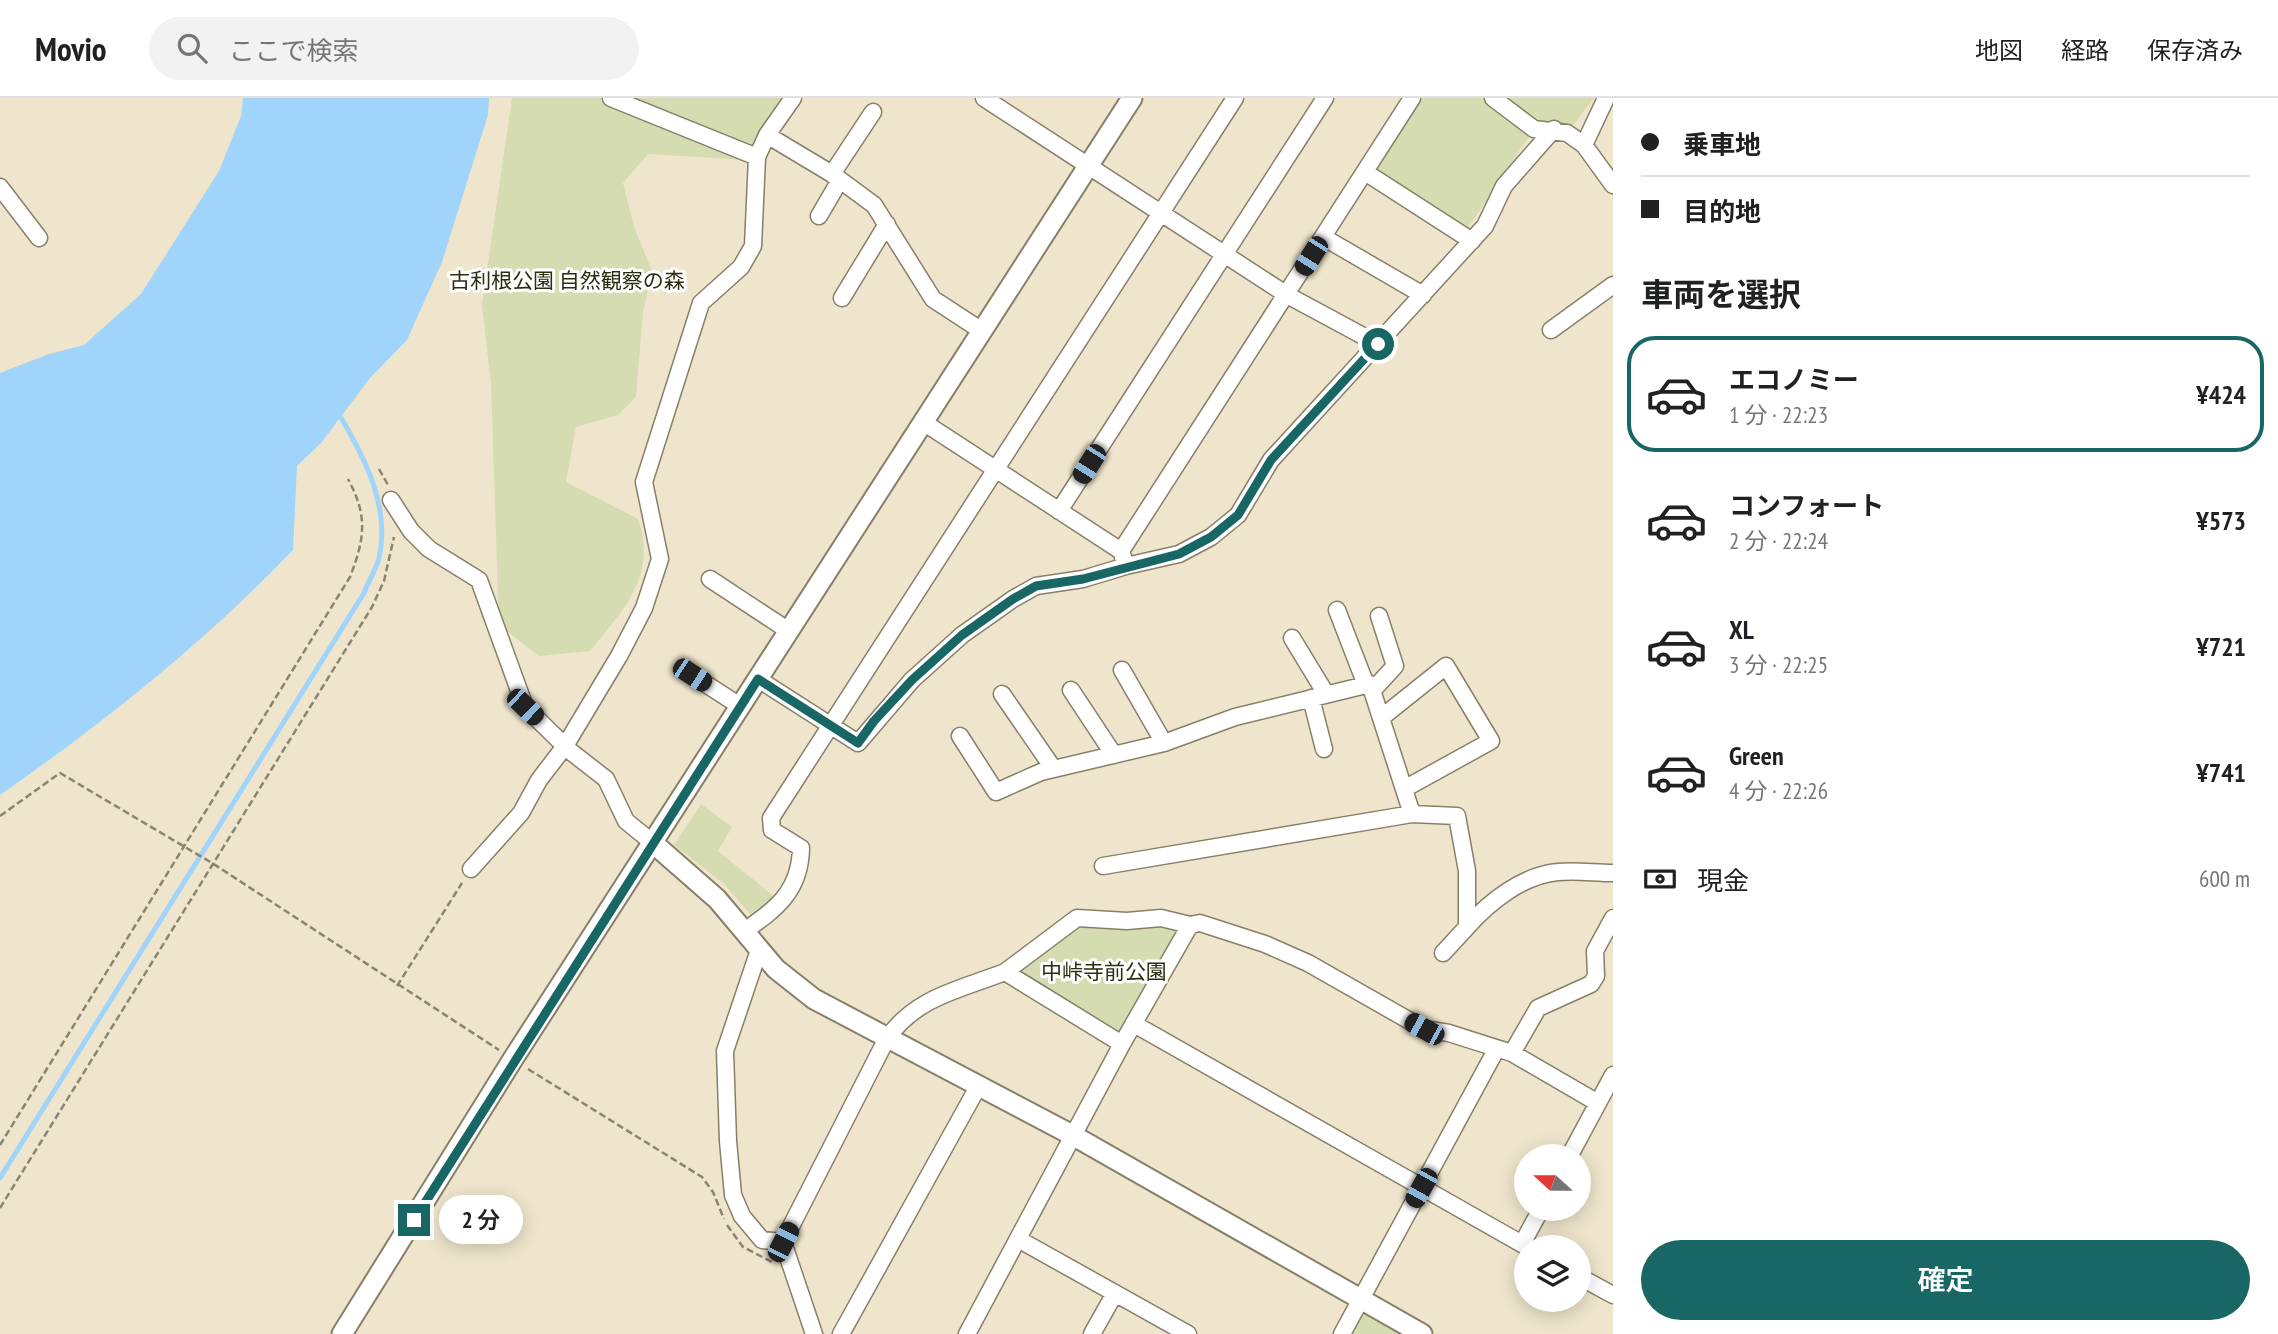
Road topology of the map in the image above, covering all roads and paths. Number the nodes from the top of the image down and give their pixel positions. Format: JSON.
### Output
{"nodes":[{"id":1,"x":611,"y":98,"type":"edge"},
{"id":2,"x":793,"y":98,"type":"edge"},
{"id":3,"x":984,"y":98,"type":"edge"},
{"id":4,"x":1132,"y":98,"type":"edge"},
{"id":5,"x":1235,"y":98,"type":"edge"},
{"id":6,"x":1325,"y":98,"type":"edge"},
{"id":7,"x":1412,"y":98,"type":"edge"},
{"id":8,"x":1493,"y":98,"type":"edge"},
{"id":9,"x":1006,"y":104,"type":"edge"},
{"id":10,"x":1606,"y":110,"type":"edge"},
{"id":11,"x":873,"y":112,"type":"dead end"},
{"id":12,"x":1554,"y":129,"type":"junction"},
{"id":13,"x":767,"y":135,"type":"junction"},
{"id":14,"x":1584,"y":145,"type":"junction"},
{"id":15,"x":758,"y":157,"type":"junction"},
{"id":16,"x":1088,"y":166,"type":"junction"},
{"id":17,"x":1365,"y":172,"type":"junction"},
{"id":18,"x":836,"y":177,"type":"junction"},
{"id":19,"x":1613,"y":185,"type":"edge"},
{"id":20,"x":0,"y":187,"type":"edge"},
{"id":21,"x":1161,"y":213,"type":"junction"},
{"id":22,"x":819,"y":216,"type":"dead end"},
{"id":23,"x":887,"y":224,"type":"junction"},
{"id":24,"x":1323,"y":237,"type":"junction"},
{"id":25,"x":39,"y":238,"type":"dead end"},
{"id":26,"x":1472,"y":241,"type":"junction"},
{"id":27,"x":1223,"y":254,"type":"junction"},
{"id":28,"x":1613,"y":285,"type":"edge"},
{"id":29,"x":1287,"y":295,"type":"junction"},
{"id":30,"x":1423,"y":295,"type":"junction"},
{"id":31,"x":842,"y":298,"type":"dead end"},
{"id":32,"x":1551,"y":330,"type":"dead end"},
{"id":33,"x":982,"y":331,"type":"junction"},
{"id":34,"x":1378,"y":344,"type":"junction"},
{"id":35,"x":923,"y":422,"type":"junction"},
{"id":36,"x":379,"y":469,"type":"dead end"},
{"id":37,"x":996,"y":470,"type":"junction"},
{"id":38,"x":348,"y":479,"type":"dead end"},
{"id":39,"x":391,"y":500,"type":"junction"},
{"id":40,"x":1059,"y":511,"type":"junction"},
{"id":41,"x":1124,"y":559,"type":"junction"},
{"id":42,"x":710,"y":579,"type":"dead end"},
{"id":43,"x":1337,"y":610,"type":"dead end"},
{"id":44,"x":1380,"y":616,"type":"dead end"},
{"id":45,"x":789,"y":631,"type":"junction"},
{"id":46,"x":1292,"y":638,"type":"dead end"},
{"id":47,"x":1122,"y":670,"type":"dead end"},
{"id":48,"x":692,"y":675,"type":"dead end"},
{"id":49,"x":758,"y":679,"type":"junction"},
{"id":50,"x":1369,"y":688,"type":"junction"},
{"id":51,"x":1071,"y":690,"type":"dead end"},
{"id":52,"x":1002,"y":694,"type":"dead end"},
{"id":53,"x":1319,"y":696,"type":"junction"},
{"id":54,"x":740,"y":706,"type":"junction"},
{"id":55,"x":1381,"y":718,"type":"junction"},
{"id":56,"x":831,"y":726,"type":"junction"},
{"id":57,"x":960,"y":736,"type":"dead end"},
{"id":58,"x":1164,"y":743,"type":"junction"},
{"id":59,"x":565,"y":746,"type":"junction"},
{"id":60,"x":1324,"y":749,"type":"dead end"},
{"id":61,"x":1114,"y":755,"type":"junction"},
{"id":62,"x":1053,"y":768,"type":"junction"},
{"id":63,"x":1404,"y":789,"type":"junction"},
{"id":64,"x":1412,"y":814,"type":"junction"},
{"id":65,"x":0,"y":816,"type":"edge"},
{"id":66,"x":653,"y":842,"type":"junction"},
{"id":67,"x":186,"y":847,"type":"junction"},
{"id":68,"x":212,"y":863,"type":"junction"},
{"id":69,"x":1103,"y":866,"type":"dead end"},
{"id":70,"x":471,"y":869,"type":"joint"},
{"id":71,"x":1613,"y":873,"type":"edge"},
{"id":72,"x":1613,"y":918,"type":"edge"},
{"id":73,"x":1190,"y":925,"type":"junction"},
{"id":74,"x":1466,"y":927,"type":"junction"},
{"id":75,"x":746,"y":930,"type":"junction"},
{"id":76,"x":759,"y":950,"type":"junction"},
{"id":77,"x":1443,"y":953,"type":"dead end"},
{"id":78,"x":1005,"y":972,"type":"junction"},
{"id":79,"x":397,"y":986,"type":"dead end"},
{"id":80,"x":1134,"y":1024,"type":"junction"},
{"id":81,"x":886,"y":1040,"type":"junction"},
{"id":82,"x":1122,"y":1044,"type":"junction"},
{"id":83,"x":1504,"y":1052,"type":"junction"},
{"id":84,"x":1613,"y":1075,"type":"edge"},
{"id":85,"x":979,"y":1085,"type":"junction"},
{"id":86,"x":1598,"y":1103,"type":"junction"},
{"id":87,"x":1074,"y":1136,"type":"junction"},
{"id":88,"x":1576,"y":1144,"type":"edge"},
{"id":89,"x":0,"y":1145,"type":"edge"},
{"id":90,"x":1421,"y":1188,"type":"junction"},
{"id":91,"x":0,"y":1208,"type":"edge"},
{"id":92,"x":1018,"y":1239,"type":"junction"},
{"id":93,"x":1514,"y":1239,"type":"edge"},
{"id":94,"x":783,"y":1242,"type":"junction"},
{"id":95,"x":1591,"y":1283,"type":"edge"},
{"id":96,"x":1115,"y":1293,"type":"junction"},
{"id":97,"x":1613,"y":1295,"type":"edge"},
{"id":98,"x":1361,"y":1299,"type":"junction"},
{"id":99,"x":342,"y":1334,"type":"edge"},
{"id":100,"x":814,"y":1334,"type":"edge"},
{"id":101,"x":841,"y":1334,"type":"edge"},
{"id":102,"x":967,"y":1334,"type":"edge"},
{"id":103,"x":1092,"y":1334,"type":"edge"},
{"id":104,"x":1188,"y":1334,"type":"edge"},
{"id":105,"x":1342,"y":1334,"type":"edge"},
{"id":106,"x":1422,"y":1334,"type":"edge"}],
"edges":[{"from":1,"to":15,"type":"street"},
{"from":2,"to":13,"type":"street"},
{"from":3,"to":9,"type":"street"},
{"from":4,"to":16,"type":"street"},
{"from":5,"to":21,"type":"street"},
{"from":6,"to":27,"type":"street"},
{"from":7,"to":17,"type":"street"},
{"from":8,"to":12,"type":"street"},
{"from":9,"to":16,"type":"street"},
{"from":10,"to":14,"type":"street"},
{"from":11,"to":18,"type":"street"},
{"from":12,"to":14,"type":"street"},
{"from":12,"to":26,"type":"street"},
{"from":13,"to":15,"type":"street"},
{"from":13,"to":18,"type":"street"},
{"from":14,"to":19,"type":"street"},
{"from":15,"to":59,"type":"street"},
{"from":16,"to":21,"type":"street"},
{"from":16,"to":33,"type":"street"},
{"from":17,"to":24,"type":"street"},
{"from":17,"to":26,"type":"street"},
{"from":18,"to":22,"type":"street"},
{"from":18,"to":23,"type":"street"},
{"from":20,"to":25,"type":"street"},
{"from":21,"to":27,"type":"street"},
{"from":21,"to":37,"type":"street"},
{"from":23,"to":31,"type":"street"},
{"from":23,"to":33,"type":"street"},
{"from":24,"to":29,"type":"street"},
{"from":24,"to":30,"type":"street"},
{"from":26,"to":30,"type":"street"},
{"from":27,"to":29,"type":"street"},
{"from":27,"to":40,"type":"street"},
{"from":28,"to":32,"type":"street"},
{"from":29,"to":34,"type":"street"},
{"from":29,"to":41,"type":"street"},
{"from":30,"to":34,"type":"street"},
{"from":33,"to":35,"type":"street"},
{"from":34,"to":41,"type":"street"},
{"from":35,"to":37,"type":"street"},
{"from":35,"to":45,"type":"street"},
{"from":36,"to":39,"type":"path"},
{"from":37,"to":40,"type":"street"},
{"from":37,"to":56,"type":"street"},
{"from":38,"to":67,"type":"path"},
{"from":39,"to":59,"type":"street"},
{"from":39,"to":68,"type":"path"},
{"from":40,"to":41,"type":"street"},
{"from":41,"to":56,"type":"street"},
{"from":42,"to":45,"type":"street"},
{"from":43,"to":50,"type":"street"},
{"from":44,"to":50,"type":"street"},
{"from":45,"to":49,"type":"street"},
{"from":46,"to":53,"type":"street"},
{"from":47,"to":58,"type":"street"},
{"from":48,"to":54,"type":"street"},
{"from":49,"to":54,"type":"street"},
{"from":49,"to":56,"type":"street"},
{"from":50,"to":53,"type":"street"},
{"from":50,"to":55,"type":"street"},
{"from":51,"to":61,"type":"street"},
{"from":52,"to":62,"type":"street"},
{"from":53,"to":58,"type":"street"},
{"from":53,"to":60,"type":"street"},
{"from":54,"to":66,"type":"street"},
{"from":55,"to":63,"type":"street"},
{"from":55,"to":63,"type":"street"},
{"from":56,"to":75,"type":"street"},
{"from":57,"to":62,"type":"street"},
{"from":58,"to":61,"type":"street"},
{"from":59,"to":66,"type":"street"},
{"from":59,"to":70,"type":"street"},
{"from":61,"to":62,"type":"street"},
{"from":63,"to":64,"type":"street"},
{"from":64,"to":69,"type":"street"},
{"from":64,"to":74,"type":"street"},
{"from":65,"to":67,"type":"path"},
{"from":66,"to":75,"type":"street"},
{"from":66,"to":99,"type":"street"},
{"from":67,"to":68,"type":"path"},
{"from":67,"to":89,"type":"path"},
{"from":68,"to":91,"type":"path"},
{"from":70,"to":79,"type":"path"},
{"from":71,"to":74,"type":"street"},
{"from":72,"to":83,"type":"street"},
{"from":73,"to":78,"type":"street"},
{"from":73,"to":80,"type":"street"},
{"from":73,"to":83,"type":"street"},
{"from":74,"to":77,"type":"street"},
{"from":75,"to":76,"type":"street"},
{"from":76,"to":81,"type":"street"},
{"from":76,"to":94,"type":"street"},
{"from":78,"to":81,"type":"street"},
{"from":78,"to":82,"type":"street"},
{"from":80,"to":82,"type":"street"},
{"from":80,"to":90,"type":"street"},
{"from":81,"to":85,"type":"street"},
{"from":81,"to":94,"type":"street"},
{"from":82,"to":87,"type":"street"},
{"from":83,"to":86,"type":"street"},
{"from":83,"to":90,"type":"street"},
{"from":84,"to":86,"type":"street"},
{"from":85,"to":87,"type":"street"},
{"from":85,"to":101,"type":"street"},
{"from":86,"to":88,"type":"street"},
{"from":87,"to":92,"type":"street"},
{"from":87,"to":98,"type":"street"},
{"from":90,"to":93,"type":"street"},
{"from":90,"to":98,"type":"street"},
{"from":92,"to":96,"type":"street"},
{"from":92,"to":102,"type":"street"},
{"from":94,"to":100,"type":"street"},
{"from":95,"to":97,"type":"street"},
{"from":96,"to":103,"type":"street"},
{"from":96,"to":104,"type":"street"},
{"from":98,"to":105,"type":"street"},
{"from":98,"to":106,"type":"street"}]}
